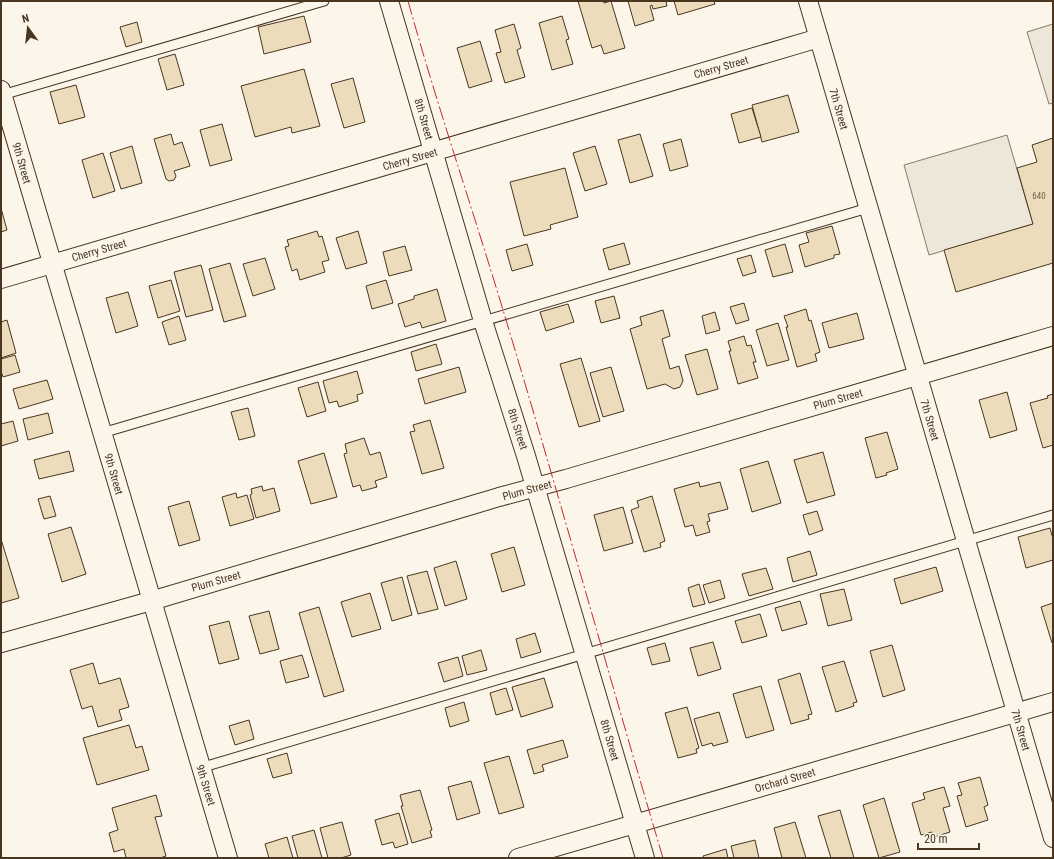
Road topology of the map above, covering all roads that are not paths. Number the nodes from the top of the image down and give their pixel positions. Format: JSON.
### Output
{"nodes":[{"id":1,"x":324,"y":1,"type":"edge"},
{"id":2,"x":389,"y":1,"type":"edge"},
{"id":3,"x":808,"y":1,"type":"edge"},
{"id":4,"x":819,"y":38,"type":"junction"},
{"id":5,"x":2,"y":92,"type":"edge"},
{"id":6,"x":433,"y":152,"type":"junction"},
{"id":7,"x":868,"y":208,"type":"junction"},
{"id":8,"x":52,"y":264,"type":"junction"},
{"id":9,"x":1,"y":279,"type":"edge"},
{"id":10,"x":483,"y":321,"type":"junction"},
{"id":11,"x":1053,"y":336,"type":"edge"},
{"id":12,"x":918,"y":376,"type":"junction"},
{"id":13,"x":102,"y":433,"type":"junction"},
{"id":14,"x":535,"y":487,"type":"junction"},
{"id":15,"x":1053,"y":515,"type":"edge"},
{"id":16,"x":966,"y":541,"type":"junction"},
{"id":17,"x":151,"y":601,"type":"junction"},
{"id":18,"x":1,"y":643,"type":"edge"},
{"id":19,"x":585,"y":654,"type":"junction"},
{"id":20,"x":1053,"y":702,"type":"edge"},
{"id":21,"x":1016,"y":713,"type":"junction"},
{"id":22,"x":200,"y":768,"type":"junction"},
{"id":23,"x":634,"y":823,"type":"junction"},
{"id":24,"x":1053,"y":838,"type":"edge"},
{"id":25,"x":228,"y":858,"type":"edge"},
{"id":26,"x":518,"y":858,"type":"edge"},
{"id":27,"x":645,"y":858,"type":"edge"}],
"edges":[{"from":1,"to":5,"type":"lane"},
{"from":2,"to":6,"type":"street","name":"8th Street"},
{"from":3,"to":4,"type":"street","name":"7th Street"},
{"from":4,"to":6,"type":"street","name":"Cherry Street"},
{"from":4,"to":7,"type":"street","name":"7th Street"},
{"from":5,"to":8,"type":"street","name":"9th Street"},
{"from":6,"to":8,"type":"street","name":"Cherry Street"},
{"from":6,"to":10,"type":"street","name":"8th Street"},
{"from":7,"to":10,"type":"lane"},
{"from":7,"to":12,"type":"street","name":"7th Street"},
{"from":8,"to":9,"type":"street","name":"Cherry Street"},
{"from":8,"to":13,"type":"street","name":"9th Street"},
{"from":10,"to":13,"type":"lane"},
{"from":10,"to":14,"type":"street","name":"8th Street"},
{"from":11,"to":12,"type":"street","name":"Plum Street"},
{"from":12,"to":14,"type":"street","name":"Plum Street"},
{"from":12,"to":16,"type":"street","name":"7th Street"},
{"from":13,"to":17,"type":"street","name":"9th Street"},
{"from":14,"to":17,"type":"street","name":"Plum Street"},
{"from":14,"to":19,"type":"street","name":"8th Street"},
{"from":15,"to":16,"type":"lane"},
{"from":16,"to":19,"type":"lane"},
{"from":16,"to":21,"type":"street","name":"7th Street"},
{"from":17,"to":18,"type":"street","name":"Plum Street"},
{"from":17,"to":22,"type":"street","name":"9th Street"},
{"from":19,"to":22,"type":"lane"},
{"from":19,"to":23,"type":"street","name":"8th Street"},
{"from":20,"to":21,"type":"street","name":"Orchard Street"},
{"from":21,"to":23,"type":"street","name":"Orchard Street"},
{"from":21,"to":24,"type":"street","name":"7th Street"},
{"from":22,"to":25,"type":"street","name":"9th Street"},
{"from":23,"to":26,"type":"street","name":"Orchard Street"},
{"from":23,"to":27,"type":"street","name":"8th Street"}]}
